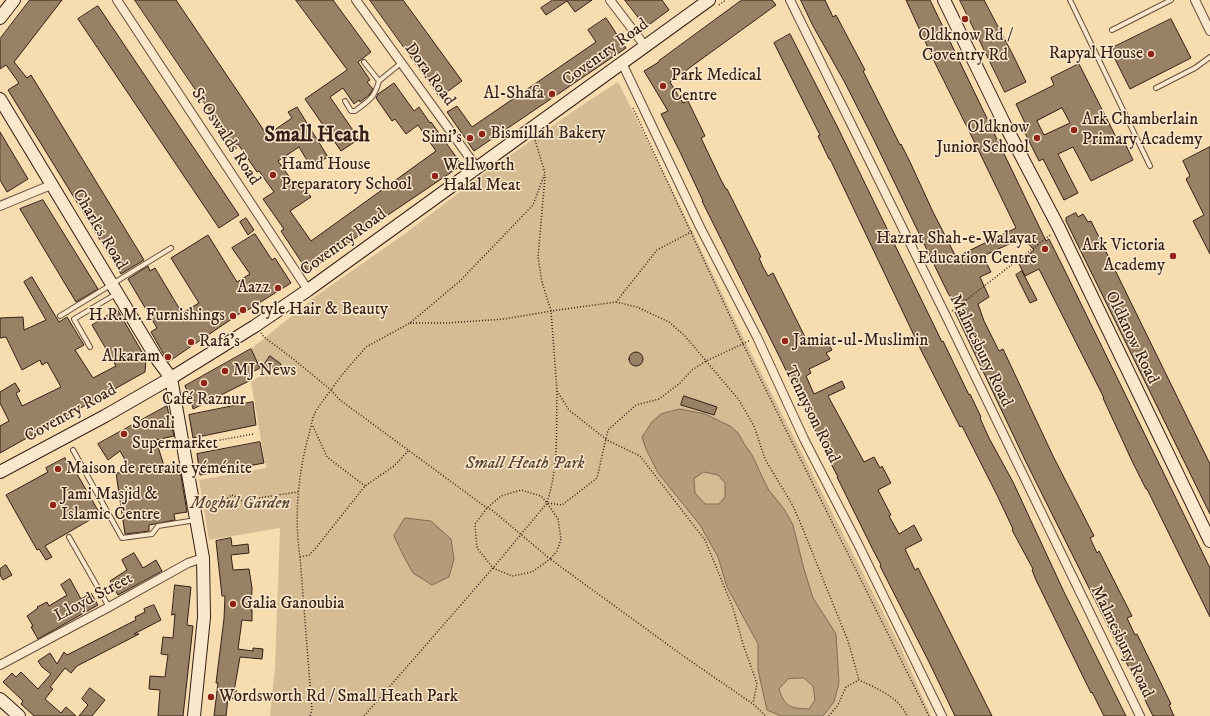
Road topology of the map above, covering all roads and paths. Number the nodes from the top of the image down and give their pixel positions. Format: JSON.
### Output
{"nodes":[{"id":1,"x":14,"y":0,"type":"edge"},
{"id":2,"x":116,"y":0,"type":"edge"},
{"id":3,"x":356,"y":0,"type":"edge"},
{"id":4,"x":610,"y":0,"type":"edge"},
{"id":5,"x":709,"y":0,"type":"edge"},
{"id":6,"x":790,"y":0,"type":"edge"},
{"id":7,"x":944,"y":0,"type":"edge"},
{"id":8,"x":1070,"y":0,"type":"edge"},
{"id":9,"x":1171,"y":0,"type":"edge"},
{"id":10,"x":1195,"y":0,"type":"edge"},
{"id":11,"x":0,"y":18,"type":"edge"},
{"id":12,"x":1112,"y":30,"type":"dead end"},
{"id":13,"x":1210,"y":31,"type":"edge"},
{"id":14,"x":645,"y":46,"type":"junction"},
{"id":15,"x":1210,"y":57,"type":"edge"},
{"id":16,"x":364,"y":62,"type":"dead end"},
{"id":17,"x":401,"y":63,"type":"junction"},
{"id":18,"x":622,"y":63,"type":"junction"},
{"id":19,"x":379,"y":81,"type":"junction"},
{"id":20,"x":1156,"y":88,"type":"dead end"},
{"id":21,"x":0,"y":100,"type":"edge"},
{"id":22,"x":345,"y":101,"type":"dead end"},
{"id":23,"x":533,"y":127,"type":"junction"},
{"id":24,"x":1150,"y":166,"type":"dead end"},
{"id":25,"x":477,"y":168,"type":"junction"},
{"id":26,"x":545,"y":173,"type":"junction"},
{"id":27,"x":52,"y":185,"type":"junction"},
{"id":28,"x":0,"y":206,"type":"edge"},
{"id":29,"x":700,"y":227,"type":"junction"},
{"id":30,"x":1059,"y":228,"type":"junction"},
{"id":31,"x":171,"y":248,"type":"dead end"},
{"id":32,"x":114,"y":288,"type":"junction"},
{"id":33,"x":308,"y":290,"type":"junction"},
{"id":34,"x":616,"y":302,"type":"junction"},
{"id":35,"x":551,"y":311,"type":"junction"},
{"id":36,"x":60,"y":316,"type":"dead end"},
{"id":37,"x":946,"y":316,"type":"junction"},
{"id":38,"x":410,"y":323,"type":"junction"},
{"id":39,"x":255,"y":326,"type":"junction"},
{"id":40,"x":757,"y":337,"type":"junction"},
{"id":41,"x":90,"y":347,"type":"dead end"},
{"id":42,"x":706,"y":361,"type":"junction"},
{"id":43,"x":171,"y":378,"type":"junction"},
{"id":44,"x":331,"y":390,"type":"junction"},
{"id":45,"x":557,"y":391,"type":"junction"},
{"id":46,"x":312,"y":424,"type":"junction"},
{"id":47,"x":253,"y":434,"type":"dead end"},
{"id":48,"x":606,"y":440,"type":"junction"},
{"id":49,"x":183,"y":446,"type":"junction"},
{"id":50,"x":73,"y":450,"type":"dead end"},
{"id":51,"x":409,"y":450,"type":"junction"},
{"id":52,"x":0,"y":472,"type":"edge"},
{"id":53,"x":364,"y":486,"type":"junction"},
{"id":54,"x":298,"y":492,"type":"junction"},
{"id":55,"x":238,"y":501,"type":"junction"},
{"id":56,"x":226,"y":502,"type":"junction"},
{"id":57,"x":547,"y":503,"type":"junction"},
{"id":58,"x":212,"y":504,"type":"dead end"},
{"id":59,"x":487,"y":508,"type":"junction"},
{"id":60,"x":196,"y":520,"type":"junction"},
{"id":61,"x":521,"y":534,"type":"junction"},
{"id":62,"x":69,"y":537,"type":"dead end"},
{"id":63,"x":1210,"y":541,"type":"edge"},
{"id":64,"x":300,"y":557,"type":"junction"},
{"id":65,"x":203,"y":558,"type":"junction"},
{"id":66,"x":550,"y":559,"type":"junction"},
{"id":67,"x":493,"y":568,"type":"junction"},
{"id":68,"x":109,"y":607,"type":"junction"},
{"id":69,"x":0,"y":665,"type":"edge"},
{"id":70,"x":859,"y":680,"type":"junction"},
{"id":71,"x":0,"y":699,"type":"edge"},
{"id":72,"x":753,"y":704,"type":"junction"},
{"id":73,"x":19,"y":716,"type":"edge"},
{"id":74,"x":194,"y":716,"type":"edge"},
{"id":75,"x":310,"y":716,"type":"edge"},
{"id":76,"x":364,"y":716,"type":"edge"},
{"id":77,"x":766,"y":716,"type":"edge"},
{"id":78,"x":829,"y":716,"type":"edge"},
{"id":79,"x":907,"y":716,"type":"edge"},
{"id":80,"x":942,"y":716,"type":"edge"},
{"id":81,"x":1140,"y":716,"type":"edge"}],
"edges":[{"from":1,"to":11,"type":"street"},
{"from":2,"to":33,"type":"street","name":"St Oswalds Road"},
{"from":3,"to":17,"type":"street","name":"Dora Road"},
{"from":4,"to":14,"type":"street"},
{"from":5,"to":14,"type":"street","name":"Coventry Road"},
{"from":6,"to":37,"type":"street","name":"Malmesbury Road"},
{"from":7,"to":30,"type":"street","name":"Oldknow Road"},
{"from":8,"to":24,"type":"lane"},
{"from":9,"to":12,"type":"lane"},
{"from":10,"to":13,"type":"street"},
{"from":14,"to":18,"type":"street","name":"Coventry Road"},
{"from":15,"to":20,"type":"lane"},
{"from":16,"to":19,"type":"lane"},
{"from":17,"to":19,"type":"lane"},
{"from":17,"to":25,"type":"street","name":"Dora Road"},
{"from":18,"to":23,"type":"street","name":"Coventry Road"},
{"from":18,"to":29,"type":"street","name":"Tennyson Road"},
{"from":19,"to":22,"type":"lane"},
{"from":21,"to":27,"type":"street","name":"Charles Road"},
{"from":23,"to":25,"type":"street","name":"Coventry Road"},
{"from":23,"to":26,"type":"path"},
{"from":25,"to":33,"type":"street","name":"Coventry Road"},
{"from":26,"to":35,"type":"path"},
{"from":26,"to":38,"type":"path"},
{"from":27,"to":28,"type":"street"},
{"from":27,"to":32,"type":"street","name":"Charles Road"},
{"from":29,"to":34,"type":"path"},
{"from":29,"to":40,"type":"street","name":"Tennyson Road"},
{"from":30,"to":37,"type":"path"},
{"from":30,"to":63,"type":"street","name":"Oldknow Road"},
{"from":31,"to":32,"type":"lane"},
{"from":32,"to":36,"type":"lane"},
{"from":32,"to":41,"type":"lane"},
{"from":32,"to":43,"type":"street","name":"Charles Road"},
{"from":33,"to":39,"type":"street","name":"Coventry Road"},
{"from":34,"to":35,"type":"path"},
{"from":34,"to":42,"type":"path"},
{"from":35,"to":38,"type":"path"},
{"from":35,"to":45,"type":"path"},
{"from":37,"to":81,"type":"street","name":"Malmesbury Road"},
{"from":38,"to":44,"type":"path"},
{"from":39,"to":43,"type":"street","name":"Coventry Road"},
{"from":39,"to":44,"type":"path"},
{"from":40,"to":42,"type":"path"},
{"from":40,"to":80,"type":"street","name":"Tennyson Road"},
{"from":42,"to":48,"type":"path"},
{"from":42,"to":70,"type":"path"},
{"from":43,"to":49,"type":"street"},
{"from":43,"to":52,"type":"street","name":"Coventry Road"},
{"from":44,"to":46,"type":"path"},
{"from":44,"to":51,"type":"path"},
{"from":45,"to":48,"type":"path"},
{"from":45,"to":57,"type":"path"},
{"from":46,"to":53,"type":"path"},
{"from":46,"to":54,"type":"path"},
{"from":47,"to":49,"type":"path"},
{"from":48,"to":57,"type":"path"},
{"from":48,"to":72,"type":"path"},
{"from":49,"to":60,"type":"street"},
{"from":50,"to":60,"type":"lane"},
{"from":51,"to":53,"type":"path"},
{"from":51,"to":59,"type":"path"},
{"from":53,"to":64,"type":"path"},
{"from":54,"to":55,"type":"path"},
{"from":54,"to":64,"type":"path"},
{"from":55,"to":56,"type":"path"},
{"from":55,"to":56,"type":"path"},
{"from":56,"to":58,"type":"path"},
{"from":57,"to":59,"type":"path"},
{"from":57,"to":61,"type":"path"},
{"from":57,"to":66,"type":"path"},
{"from":59,"to":61,"type":"path"},
{"from":59,"to":67,"type":"path"},
{"from":60,"to":65,"type":"street"},
{"from":61,"to":66,"type":"path"},
{"from":61,"to":67,"type":"path"},
{"from":62,"to":68,"type":"lane"},
{"from":64,"to":75,"type":"path"},
{"from":65,"to":68,"type":"street","name":"Lloyd Street"},
{"from":65,"to":74,"type":"street"},
{"from":66,"to":67,"type":"path"},
{"from":66,"to":72,"type":"path"},
{"from":67,"to":76,"type":"path"},
{"from":68,"to":69,"type":"street","name":"Lloyd Street"},
{"from":70,"to":78,"type":"path"},
{"from":70,"to":79,"type":"path"},
{"from":71,"to":73,"type":"street"},
{"from":72,"to":77,"type":"path"}]}
